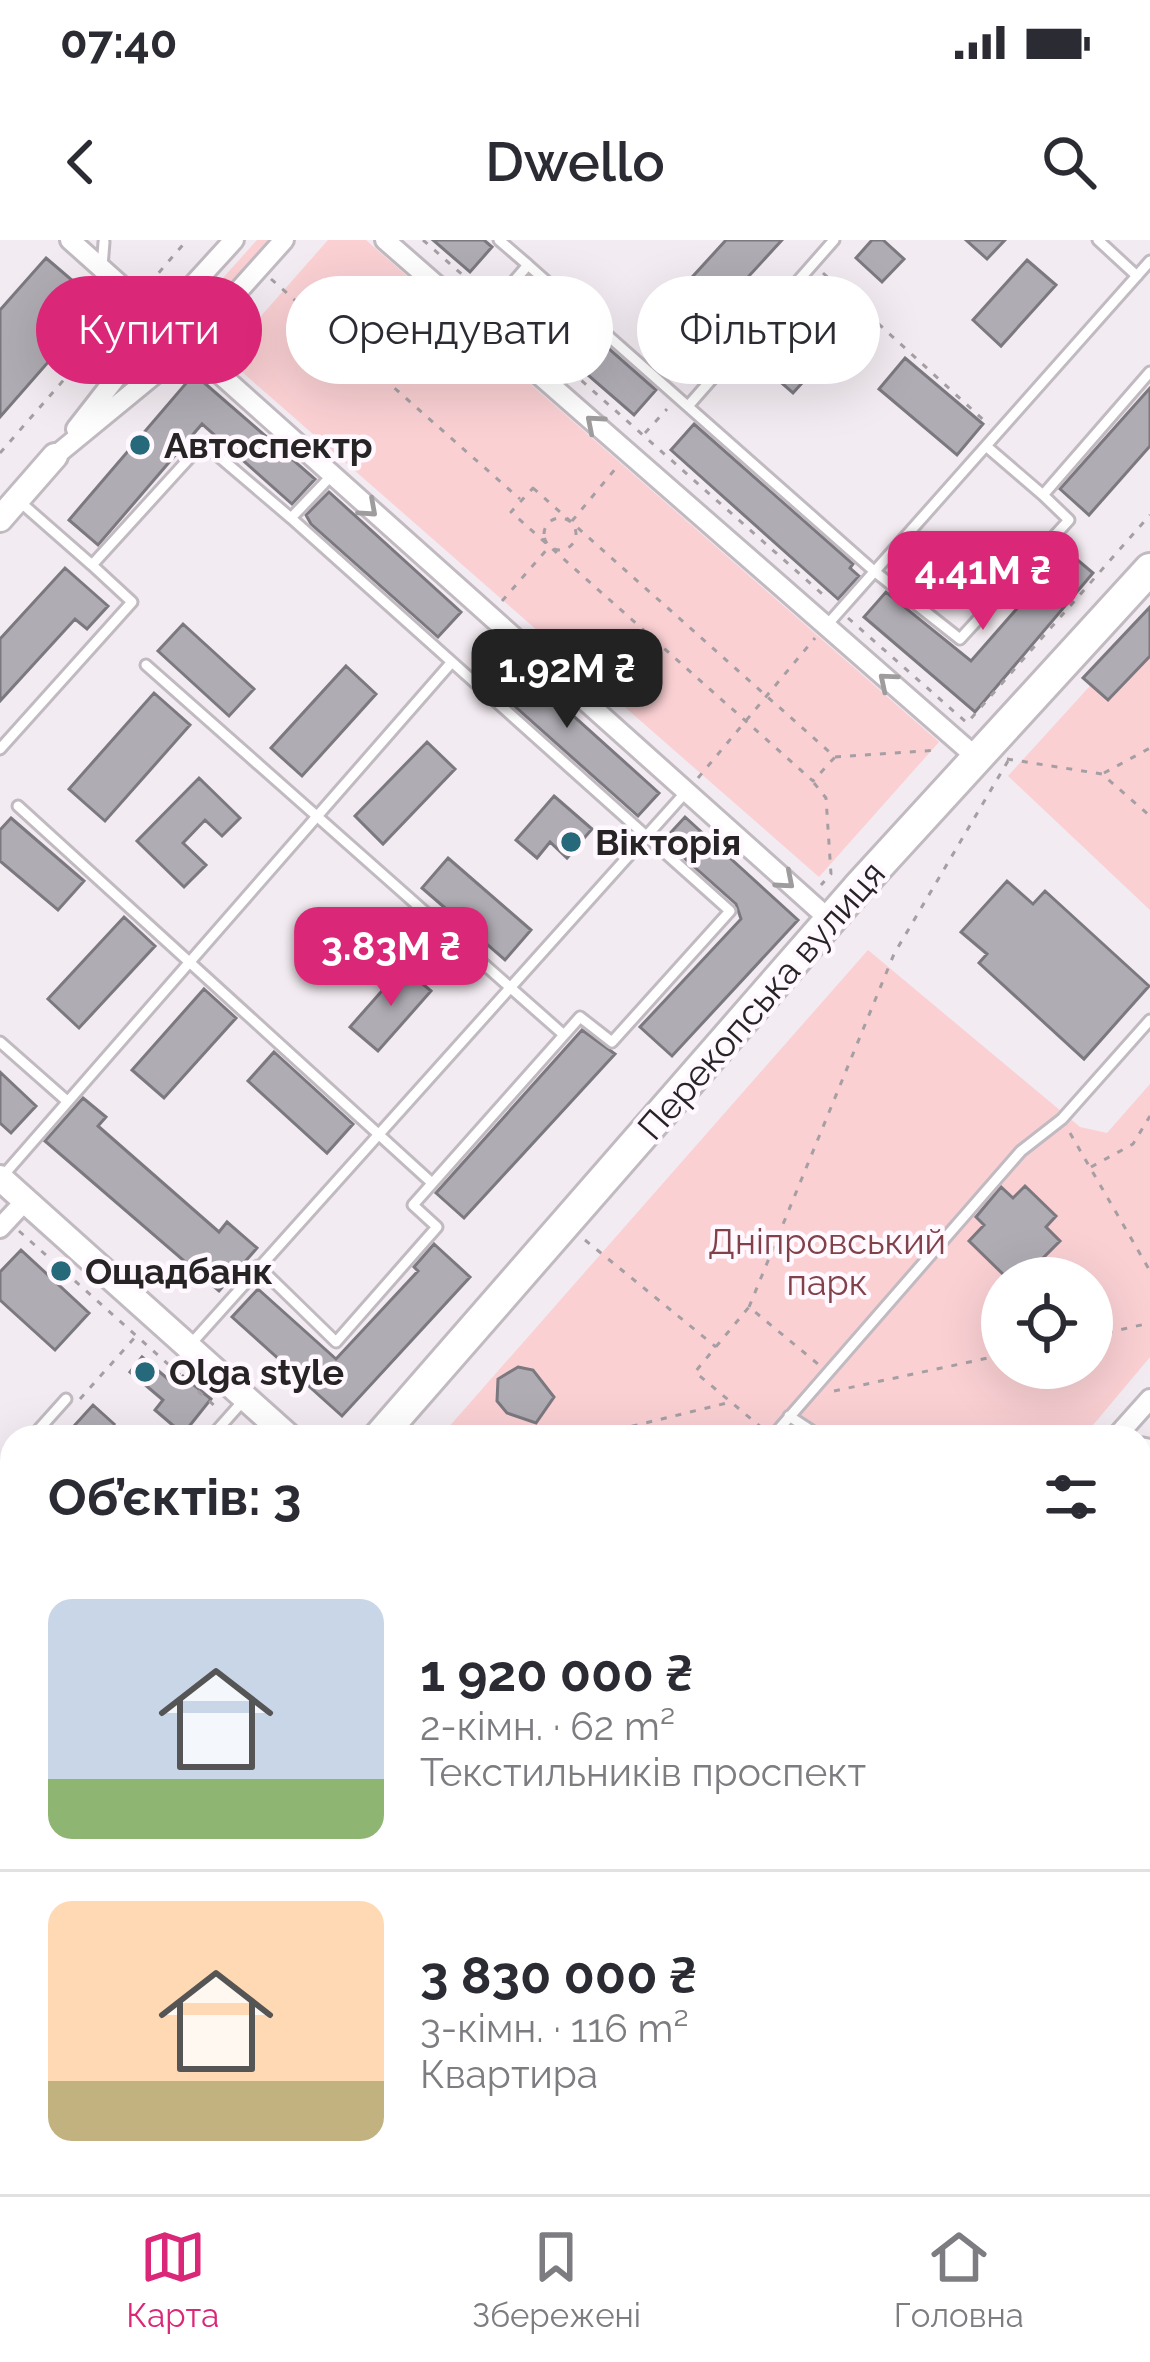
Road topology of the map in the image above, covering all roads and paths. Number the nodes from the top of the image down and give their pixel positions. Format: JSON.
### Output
{"nodes":[{"id":1,"x":70,"y":240,"type":"edge"},
{"id":2,"x":187,"y":240,"type":"edge"},
{"id":3,"x":234,"y":240,"type":"edge"},
{"id":4,"x":284,"y":240,"type":"edge"},
{"id":5,"x":385,"y":240,"type":"edge"},
{"id":6,"x":423,"y":240,"type":"edge"},
{"id":7,"x":499,"y":240,"type":"edge"},
{"id":8,"x":834,"y":240,"type":"edge"},
{"id":9,"x":1098,"y":240,"type":"edge"},
{"id":10,"x":104,"y":242,"type":"edge"},
{"id":11,"x":1150,"y":261,"type":"edge"},
{"id":12,"x":813,"y":264,"type":"junction"},
{"id":13,"x":528,"y":266,"type":"junction"},
{"id":14,"x":102,"y":267,"type":"junction"},
{"id":15,"x":112,"y":276,"type":"edge"},
{"id":16,"x":155,"y":276,"type":"edge"},
{"id":17,"x":201,"y":276,"type":"edge"},
{"id":18,"x":252,"y":276,"type":"edge"},
{"id":19,"x":425,"y":276,"type":"edge"},
{"id":20,"x":464,"y":276,"type":"edge"},
{"id":21,"x":519,"y":276,"type":"edge"},
{"id":22,"x":1137,"y":276,"type":"junction"},
{"id":23,"x":270,"y":278,"type":"dead end"},
{"id":24,"x":1150,"y":372,"type":"edge"},
{"id":25,"x":60,"y":384,"type":"edge"},
{"id":26,"x":111,"y":384,"type":"edge"},
{"id":27,"x":143,"y":384,"type":"edge"},
{"id":28,"x":231,"y":384,"type":"edge"},
{"id":29,"x":548,"y":384,"type":"edge"},
{"id":30,"x":586,"y":384,"type":"edge"},
{"id":31,"x":678,"y":395,"type":"junction"},
{"id":32,"x":689,"y":405,"type":"junction"},
{"id":33,"x":998,"y":433,"type":"junction"},
{"id":34,"x":644,"y":435,"type":"junction"},
{"id":35,"x":986,"y":446,"type":"junction"},
{"id":36,"x":0,"y":453,"type":"edge"},
{"id":37,"x":628,"y":453,"type":"junction"},
{"id":38,"x":55,"y":456,"type":"junction"},
{"id":39,"x":332,"y":475,"type":"junction"},
{"id":40,"x":1042,"y":495,"type":"junction"},
{"id":41,"x":521,"y":501,"type":"junction"},
{"id":42,"x":8,"y":509,"type":"edge"},
{"id":43,"x":1150,"y":514,"type":"edge"},
{"id":44,"x":291,"y":518,"type":"junction"},
{"id":45,"x":571,"y":522,"type":"junction"},
{"id":46,"x":549,"y":547,"type":"junction"},
{"id":47,"x":92,"y":565,"type":"junction"},
{"id":48,"x":1150,"y":569,"type":"edge"},
{"id":49,"x":874,"y":571,"type":"junction"},
{"id":50,"x":840,"y":610,"type":"junction"},
{"id":51,"x":489,"y":616,"type":"junction"},
{"id":52,"x":824,"y":628,"type":"junction"},
{"id":53,"x":452,"y":663,"type":"junction"},
{"id":54,"x":146,"y":664,"type":"dead end"},
{"id":55,"x":766,"y":697,"type":"junction"},
{"id":56,"x":745,"y":722,"type":"junction"},
{"id":57,"x":1150,"y":748,"type":"edge"},
{"id":58,"x":0,"y":749,"type":"edge"},
{"id":59,"x":944,"y":749,"type":"dead end"},
{"id":60,"x":835,"y":757,"type":"junction"},
{"id":61,"x":976,"y":757,"type":"junction"},
{"id":62,"x":1102,"y":774,"type":"junction"},
{"id":63,"x":813,"y":781,"type":"junction"},
{"id":64,"x":685,"y":793,"type":"junction"},
{"id":65,"x":18,"y":806,"type":"dead end"},
{"id":66,"x":1150,"y":816,"type":"edge"},
{"id":67,"x":318,"y":817,"type":"junction"},
{"id":68,"x":645,"y":839,"type":"junction"},
{"id":69,"x":831,"y":874,"type":"dead end"},
{"id":70,"x":830,"y":920,"type":"junction"},
{"id":71,"x":190,"y":962,"type":"junction"},
{"id":72,"x":508,"y":985,"type":"junction"},
{"id":73,"x":1150,"y":1020,"type":"edge"},
{"id":74,"x":564,"y":1035,"type":"junction"},
{"id":75,"x":0,"y":1042,"type":"edge"},
{"id":76,"x":67,"y":1101,"type":"junction"},
{"id":77,"x":1150,"y":1116,"type":"edge"},
{"id":78,"x":1062,"y":1118,"type":"junction"},
{"id":79,"x":377,"y":1132,"type":"junction"},
{"id":80,"x":1090,"y":1168,"type":"junction"},
{"id":81,"x":1,"y":1178,"type":"edge"},
{"id":82,"x":432,"y":1183,"type":"junction"},
{"id":83,"x":26,"y":1200,"type":"junction"},
{"id":84,"x":4,"y":1224,"type":"edge"},
{"id":85,"x":565,"y":1224,"type":"junction"},
{"id":86,"x":258,"y":1266,"type":"junction"},
{"id":87,"x":1150,"y":1271,"type":"edge"},
{"id":88,"x":749,"y":1307,"type":"junction"},
{"id":89,"x":1150,"y":1323,"type":"edge"},
{"id":90,"x":1113,"y":1331,"type":"edge"},
{"id":91,"x":138,"y":1335,"type":"junction"},
{"id":92,"x":189,"y":1346,"type":"junction"},
{"id":93,"x":716,"y":1347,"type":"junction"},
{"id":94,"x":981,"y":1359,"type":"edge"},
{"id":95,"x":830,"y":1374,"type":"junction"},
{"id":96,"x":808,"y":1396,"type":"junction"},
{"id":97,"x":246,"y":1398,"type":"junction"},
{"id":98,"x":66,"y":1399,"type":"joint"},
{"id":99,"x":1150,"y":1399,"type":"edge"},
{"id":100,"x":731,"y":1402,"type":"junction"},
{"id":101,"x":789,"y":1416,"type":"junction"},
{"id":102,"x":223,"y":1424,"type":"joint"},
{"id":103,"x":43,"y":1425,"type":"edge"},
{"id":104,"x":276,"y":1425,"type":"edge"},
{"id":105,"x":389,"y":1425,"type":"edge"},
{"id":106,"x":637,"y":1425,"type":"edge"},
{"id":107,"x":758,"y":1425,"type":"edge"},
{"id":108,"x":782,"y":1425,"type":"edge"},
{"id":109,"x":803,"y":1425,"type":"edge"},
{"id":110,"x":1127,"y":1425,"type":"edge"}],
"edges":[{"from":1,"to":14,"type":"street"},
{"from":2,"to":16,"type":"path"},
{"from":3,"to":17,"type":"street"},
{"from":4,"to":18,"type":"street"},
{"from":5,"to":19,"type":"street"},
{"from":6,"to":20,"type":"path"},
{"from":7,"to":13,"type":"lane"},
{"from":8,"to":12,"type":"lane"},
{"from":9,"to":22,"type":"lane"},
{"from":10,"to":14,"type":"lane"},
{"from":11,"to":22,"type":"lane"},
{"from":12,"to":32,"type":"lane"},
{"from":12,"to":33,"type":"path"},
{"from":13,"to":21,"type":"lane"},
{"from":13,"to":31,"type":"lane"},
{"from":14,"to":15,"type":"street"},
{"from":22,"to":33,"type":"lane"},
{"from":23,"to":41,"type":"path"},
{"from":24,"to":40,"type":"lane"},
{"from":25,"to":36,"type":"path"},
{"from":26,"to":38,"type":"street"},
{"from":27,"to":38,"type":"street"},
{"from":28,"to":39,"type":"street"},
{"from":37,"to":29,"type":"street","one_way":true},
{"from":30,"to":34,"type":"path"},
{"from":31,"to":32,"type":"lane"},
{"from":31,"to":34,"type":"path"},
{"from":32,"to":49,"type":"lane"},
{"from":33,"to":35,"type":"lane"},
{"from":34,"to":50,"type":"path"},
{"from":35,"to":40,"type":"lane"},
{"from":35,"to":49,"type":"lane"},
{"from":37,"to":45,"type":"path"},
{"from":37,"to":52,"type":"street"},
{"from":38,"to":42,"type":"street"},
{"from":39,"to":44,"type":"lane"},
{"from":39,"to":51,"type":"street","one_way":true},
{"from":40,"to":49,"type":"lane"},
{"from":41,"to":45,"type":"path"},
{"from":41,"to":46,"type":"path"},
{"from":42,"to":47,"type":"lane"},
{"from":43,"to":50,"type":"path"},
{"from":44,"to":47,"type":"lane"},
{"from":44,"to":53,"type":"lane"},
{"from":45,"to":46,"type":"path"},
{"from":45,"to":46,"type":"path"},
{"from":45,"to":55,"type":"path"},
{"from":46,"to":51,"type":"path"},
{"from":46,"to":56,"type":"path"},
{"from":47,"to":58,"type":"lane"},
{"from":48,"to":61,"type":"main road","name":"Перекопська вулиця"},
{"from":49,"to":50,"type":"lane"},
{"from":50,"to":52,"type":"lane"},
{"from":51,"to":64,"type":"street"},
{"from":52,"to":55,"type":"path"},
{"from":61,"to":52,"type":"street","one_way":true},
{"from":53,"to":67,"type":"lane"},
{"from":53,"to":68,"type":"lane"},
{"from":54,"to":67,"type":"lane"},
{"from":55,"to":56,"type":"path"},
{"from":55,"to":60,"type":"path"},
{"from":56,"to":63,"type":"path"},
{"from":56,"to":64,"type":"path"},
{"from":57,"to":62,"type":"path"},
{"from":59,"to":60,"type":"path"},
{"from":60,"to":63,"type":"path"},
{"from":61,"to":70,"type":"main road","name":"Перекопська вулиця"},
{"from":62,"to":66,"type":"path"},
{"from":62,"to":88,"type":"path"},
{"from":63,"to":69,"type":"path"},
{"from":64,"to":68,"type":"lane"},
{"from":64,"to":70,"type":"street","one_way":true},
{"from":65,"to":71,"type":"lane"},
{"from":67,"to":71,"type":"lane"},
{"from":67,"to":72,"type":"lane"},
{"from":68,"to":72,"type":"lane"},
{"from":68,"to":74,"type":"lane"},
{"from":70,"to":85,"type":"main road","name":"Перекопська вулиця"},
{"from":71,"to":76,"type":"lane"},
{"from":71,"to":79,"type":"lane"},
{"from":72,"to":74,"type":"lane"},
{"from":72,"to":79,"type":"lane"},
{"from":73,"to":78,"type":"lane"},
{"from":74,"to":82,"type":"lane"},
{"from":75,"to":76,"type":"lane"},
{"from":76,"to":81,"type":"lane"},
{"from":77,"to":80,"type":"path"},
{"from":78,"to":80,"type":"path"},
{"from":78,"to":95,"type":"lane"},
{"from":79,"to":82,"type":"lane"},
{"from":79,"to":86,"type":"lane"},
{"from":80,"to":87,"type":"path"},
{"from":81,"to":83,"type":"street"},
{"from":82,"to":86,"type":"lane"},
{"from":83,"to":84,"type":"street"},
{"from":83,"to":92,"type":"street"},
{"from":84,"to":91,"type":"path"},
{"from":85,"to":93,"type":"path"},
{"from":85,"to":105,"type":"main road","name":"Перекопська вулиця"},
{"from":86,"to":92,"type":"lane"},
{"from":88,"to":93,"type":"path"},
{"from":88,"to":95,"type":"path"},
{"from":89,"to":90,"type":"path"},
{"from":91,"to":98,"type":"path"},
{"from":91,"to":102,"type":"path"},
{"from":92,"to":97,"type":"street"},
{"from":93,"to":100,"type":"path"},
{"from":94,"to":96,"type":"path"},
{"from":95,"to":96,"type":"lane"},
{"from":96,"to":101,"type":"lane"},
{"from":97,"to":102,"type":"lane"},
{"from":97,"to":104,"type":"street"},
{"from":98,"to":103,"type":"lane"},
{"from":99,"to":110,"type":"street"},
{"from":100,"to":106,"type":"path"},
{"from":100,"to":107,"type":"path"},
{"from":101,"to":108,"type":"lane"},
{"from":101,"to":109,"type":"lane"}]}
